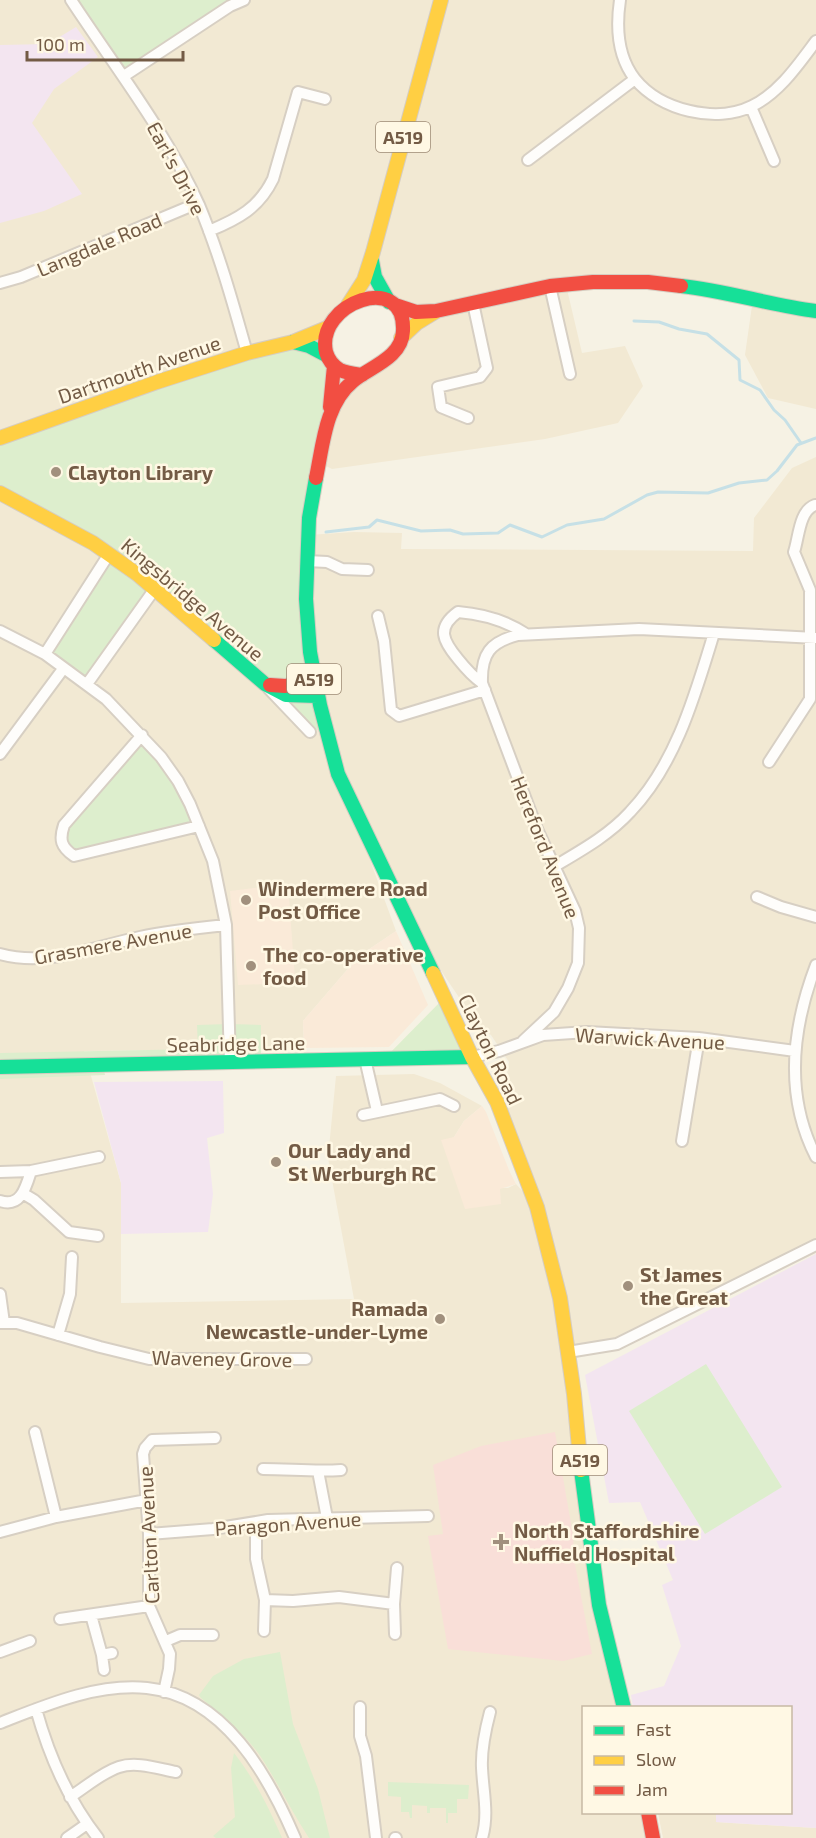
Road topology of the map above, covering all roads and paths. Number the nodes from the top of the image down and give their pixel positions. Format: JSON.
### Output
{"nodes":[{"id":1,"x":71,"y":0,"type":"edge"},
{"id":2,"x":244,"y":0,"type":"edge"},
{"id":3,"x":441,"y":0,"type":"edge"},
{"id":4,"x":620,"y":0,"type":"edge"},
{"id":5,"x":816,"y":41,"type":"edge"},
{"id":6,"x":124,"y":76,"type":"junction"},
{"id":7,"x":635,"y":79,"type":"junction"},
{"id":8,"x":326,"y":99,"type":"dead end"},
{"id":9,"x":751,"y":107,"type":"junction"},
{"id":10,"x":528,"y":160,"type":"dead end"},
{"id":11,"x":774,"y":161,"type":"dead end"},
{"id":12,"x":198,"y":203,"type":"junction"},
{"id":13,"x":209,"y":231,"type":"junction"},
{"id":14,"x":373,"y":252,"type":"junction"},
{"id":15,"x":0,"y":283,"type":"edge"},
{"id":16,"x":550,"y":286,"type":"junction"},
{"id":17,"x":392,"y":303,"type":"junction"},
{"id":18,"x":473,"y":303,"type":"junction"},
{"id":19,"x":348,"y":305,"type":"junction"},
{"id":20,"x":436,"y":311,"type":"junction"},
{"id":21,"x":816,"y":311,"type":"edge"},
{"id":22,"x":327,"y":328,"type":"junction"},
{"id":23,"x":401,"y":338,"type":"junction"},
{"id":24,"x":293,"y":342,"type":"junction"},
{"id":25,"x":247,"y":352,"type":"junction"},
{"id":26,"x":330,"y":360,"type":"junction"},
{"id":27,"x":570,"y":374,"type":"dead end"},
{"id":28,"x":362,"y":375,"type":"junction"},
{"id":29,"x":468,"y":418,"type":"dead end"},
{"id":30,"x":329,"y":422,"type":"junction"},
{"id":31,"x":0,"y":438,"type":"edge"},
{"id":32,"x":0,"y":493,"type":"edge"},
{"id":33,"x":815,"y":505,"type":"edge"},
{"id":34,"x":109,"y":554,"type":"junction"},
{"id":35,"x":307,"y":561,"type":"junction"},
{"id":36,"x":368,"y":570,"type":"dead end"},
{"id":37,"x":154,"y":590,"type":"junction"},
{"id":38,"x":378,"y":616,"type":"dead end"},
{"id":39,"x":0,"y":631,"type":"edge"},
{"id":40,"x":714,"y":633,"type":"junction"},
{"id":41,"x":526,"y":634,"type":"junction"},
{"id":42,"x":813,"y":638,"type":"edge"},
{"id":43,"x":45,"y":654,"type":"junction"},
{"id":44,"x":63,"y":669,"type":"junction"},
{"id":45,"x":314,"y":681,"type":"junction"},
{"id":46,"x":87,"y":684,"type":"junction"},
{"id":47,"x":265,"y":684,"type":"junction"},
{"id":48,"x":483,"y":686,"type":"junction"},
{"id":49,"x":317,"y":696,"type":"junction"},
{"id":50,"x":310,"y":732,"type":"dead end"},
{"id":51,"x":142,"y":735,"type":"junction"},
{"id":52,"x":0,"y":754,"type":"edge"},
{"id":53,"x":769,"y":762,"type":"dead end"},
{"id":54,"x":199,"y":826,"type":"junction"},
{"id":55,"x":555,"y":866,"type":"junction"},
{"id":56,"x":757,"y":897,"type":"dead end"},
{"id":57,"x":816,"y":917,"type":"edge"},
{"id":58,"x":226,"y":925,"type":"junction"},
{"id":59,"x":0,"y":954,"type":"edge"},
{"id":60,"x":816,"y":965,"type":"edge"},
{"id":61,"x":554,"y":1012,"type":"junction"},
{"id":62,"x":563,"y":1033,"type":"junction"},
{"id":63,"x":699,"y":1038,"type":"junction"},
{"id":64,"x":523,"y":1041,"type":"junction"},
{"id":65,"x":795,"y":1051,"type":"junction"},
{"id":66,"x":472,"y":1057,"type":"junction"},
{"id":67,"x":365,"y":1059,"type":"junction"},
{"id":68,"x":230,"y":1063,"type":"junction"},
{"id":69,"x":0,"y":1067,"type":"edge"},
{"id":70,"x":454,"y":1106,"type":"dead end"},
{"id":71,"x":377,"y":1111,"type":"junction"},
{"id":72,"x":363,"y":1115,"type":"dead end"},
{"id":73,"x":682,"y":1141,"type":"dead end"},
{"id":74,"x":99,"y":1156,"type":"dead end"},
{"id":75,"x":816,"y":1157,"type":"edge"},
{"id":76,"x":31,"y":1171,"type":"junction"},
{"id":77,"x":0,"y":1172,"type":"edge"},
{"id":78,"x":24,"y":1194,"type":"junction"},
{"id":79,"x":0,"y":1201,"type":"edge"},
{"id":80,"x":98,"y":1236,"type":"dead end"},
{"id":81,"x":816,"y":1245,"type":"edge"},
{"id":82,"x":72,"y":1257,"type":"dead end"},
{"id":83,"x":0,"y":1294,"type":"edge"},
{"id":84,"x":2,"y":1323,"type":"edge"},
{"id":85,"x":58,"y":1335,"type":"junction"},
{"id":86,"x":568,"y":1352,"type":"junction"},
{"id":87,"x":306,"y":1359,"type":"dead end"},
{"id":88,"x":35,"y":1432,"type":"dead end"},
{"id":89,"x":215,"y":1438,"type":"dead end"},
{"id":90,"x":263,"y":1469,"type":"dead end"},
{"id":91,"x":341,"y":1470,"type":"dead end"},
{"id":92,"x":318,"y":1472,"type":"junction"},
{"id":93,"x":147,"y":1500,"type":"junction"},
{"id":94,"x":428,"y":1516,"type":"dead end"},
{"id":95,"x":56,"y":1517,"type":"junction"},
{"id":96,"x":327,"y":1518,"type":"junction"},
{"id":97,"x":256,"y":1522,"type":"junction"},
{"id":98,"x":0,"y":1532,"type":"edge"},
{"id":99,"x":149,"y":1534,"type":"junction"},
{"id":100,"x":397,"y":1568,"type":"dead end"},
{"id":101,"x":265,"y":1600,"type":"junction"},
{"id":102,"x":394,"y":1604,"type":"junction"},
{"id":103,"x":149,"y":1606,"type":"junction"},
{"id":104,"x":91,"y":1615,"type":"junction"},
{"id":105,"x":60,"y":1619,"type":"dead end"},
{"id":106,"x":264,"y":1631,"type":"dead end"},
{"id":107,"x":395,"y":1634,"type":"dead end"},
{"id":108,"x":213,"y":1635,"type":"dead end"},
{"id":109,"x":22,"y":1640,"type":"dead end"},
{"id":110,"x":166,"y":1641,"type":"junction"},
{"id":111,"x":0,"y":1652,"type":"edge"},
{"id":112,"x":104,"y":1670,"type":"dead end"},
{"id":113,"x":164,"y":1692,"type":"junction"},
{"id":114,"x":624,"y":1706,"type":"edge"},
{"id":115,"x":360,"y":1707,"type":"dead end"},
{"id":116,"x":36,"y":1709,"type":"junction"},
{"id":117,"x":490,"y":1712,"type":"dead end"},
{"id":118,"x":0,"y":1723,"type":"edge"},
{"id":119,"x":176,"y":1772,"type":"dead end"},
{"id":120,"x":70,"y":1797,"type":"junction"},
{"id":121,"x":648,"y":1814,"type":"edge"},
{"id":122,"x":87,"y":1824,"type":"junction"},
{"id":123,"x":67,"y":1838,"type":"edge"},
{"id":124,"x":98,"y":1838,"type":"edge"},
{"id":125,"x":295,"y":1838,"type":"edge"},
{"id":126,"x":376,"y":1838,"type":"edge"},
{"id":127,"x":482,"y":1838,"type":"edge"},
{"id":128,"x":653,"y":1838,"type":"edge"}],
"edges":[{"from":1,"to":6,"type":"street","name":"Earl's Drive"},
{"from":2,"to":6,"type":"street"},
{"from":3,"to":14,"type":"main road","number":"A519"},
{"from":4,"to":7,"type":"street"},
{"from":5,"to":9,"type":"street"},
{"from":6,"to":12,"type":"street","name":"Earl's Drive"},
{"from":7,"to":9,"type":"street"},
{"from":7,"to":10,"type":"street"},
{"from":8,"to":13,"type":"street"},
{"from":9,"to":11,"type":"street"},
{"from":12,"to":13,"type":"street","name":"Earl's Drive"},
{"from":12,"to":15,"type":"street","name":"Langdale Road"},
{"from":13,"to":25,"type":"street","name":"Earl's Drive"},
{"from":14,"to":17,"type":"main road","number":"A519"},
{"from":14,"to":19,"type":"main road","number":"A519"},
{"from":16,"to":18,"type":"main road"},
{"from":16,"to":21,"type":"main road"},
{"from":16,"to":27,"type":"street"},
{"from":17,"to":19,"type":"main road"},
{"from":17,"to":20,"type":"main road"},
{"from":17,"to":23,"type":"main road","number":"A519"},
{"from":18,"to":20,"type":"main road"},
{"from":18,"to":29,"type":"street"},
{"from":19,"to":22,"type":"main road","number":"A519"},
{"from":20,"to":23,"type":"main road"},
{"from":22,"to":24,"type":"main road","name":"Dartmouth Avenue"},
{"from":22,"to":26,"type":"main road","number":"A519"},
{"from":23,"to":28,"type":"main road","number":"A519"},
{"from":24,"to":25,"type":"main road","name":"Dartmouth Avenue"},
{"from":24,"to":26,"type":"main road"},
{"from":25,"to":31,"type":"main road","name":"Dartmouth Avenue"},
{"from":26,"to":28,"type":"main road"},
{"from":26,"to":30,"type":"main road","name":"Clayton Road","number":"A519"},
{"from":28,"to":30,"type":"main road","name":"Clayton Road","number":"A519"},
{"from":30,"to":35,"type":"main road","name":"Clayton Road","number":"A519"},
{"from":32,"to":34,"type":"main road","name":"Kingsbridge Avenue"},
{"from":33,"to":42,"type":"street"},
{"from":34,"to":37,"type":"main road","name":"Kingsbridge Avenue"},
{"from":34,"to":43,"type":"street"},
{"from":35,"to":36,"type":"street"},
{"from":35,"to":45,"type":"main road","name":"Clayton Road","number":"A519"},
{"from":37,"to":46,"type":"street"},
{"from":37,"to":47,"type":"main road","name":"Kingsbridge Avenue"},
{"from":38,"to":48,"type":"street"},
{"from":39,"to":43,"type":"street"},
{"from":40,"to":41,"type":"street","name":"Hereford Avenue"},
{"from":40,"to":42,"type":"street","name":"Hereford Avenue"},
{"from":40,"to":55,"type":"street"},
{"from":41,"to":48,"type":"street","name":"Hereford Avenue"},
{"from":41,"to":48,"type":"street","name":"Hereford Avenue"},
{"from":42,"to":53,"type":"street"},
{"from":43,"to":44,"type":"street"},
{"from":44,"to":46,"type":"street"},
{"from":44,"to":52,"type":"street"},
{"from":45,"to":47,"type":"main road","name":"Kingsbridge Avenue"},
{"from":45,"to":49,"type":"main road","name":"Clayton Road","number":"A519"},
{"from":46,"to":51,"type":"street"},
{"from":47,"to":49,"type":"main road","name":"Kingsbridge Avenue"},
{"from":47,"to":50,"type":"street","name":"Kingsbridge Avenue"},
{"from":48,"to":55,"type":"street","name":"Hereford Avenue"},
{"from":49,"to":66,"type":"main road","name":"Clayton Road","number":"A519"},
{"from":51,"to":54,"type":"street"},
{"from":51,"to":54,"type":"street"},
{"from":54,"to":58,"type":"street"},
{"from":55,"to":61,"type":"street","name":"Hereford Avenue"},
{"from":56,"to":57,"type":"street"},
{"from":58,"to":59,"type":"street","name":"Grasmere Avenue"},
{"from":58,"to":68,"type":"street"},
{"from":60,"to":65,"type":"street"},
{"from":61,"to":62,"type":"street"},
{"from":61,"to":64,"type":"street","name":"Hereford Avenue"},
{"from":62,"to":63,"type":"street","name":"Warwick Avenue"},
{"from":62,"to":64,"type":"street","name":"Warwick Avenue"},
{"from":63,"to":65,"type":"street","name":"Warwick Avenue"},
{"from":63,"to":73,"type":"street"},
{"from":64,"to":66,"type":"street","name":"Warwick Avenue"},
{"from":65,"to":75,"type":"street"},
{"from":66,"to":67,"type":"main road","name":"Seabridge Lane"},
{"from":66,"to":86,"type":"main road","name":"Clayton Road","number":"A519"},
{"from":67,"to":68,"type":"main road","name":"Seabridge Lane"},
{"from":67,"to":71,"type":"street"},
{"from":68,"to":69,"type":"main road","name":"Seabridge Lane"},
{"from":70,"to":71,"type":"street"},
{"from":71,"to":72,"type":"street"},
{"from":74,"to":76,"type":"street"},
{"from":76,"to":77,"type":"street"},
{"from":76,"to":78,"type":"street"},
{"from":78,"to":79,"type":"street"},
{"from":78,"to":80,"type":"street"},
{"from":81,"to":86,"type":"street"},
{"from":82,"to":85,"type":"street"},
{"from":83,"to":84,"type":"street"},
{"from":84,"to":85,"type":"street","name":"Waveney Grove"},
{"from":85,"to":87,"type":"street","name":"Waveney Grove"},
{"from":86,"to":114,"type":"main road","name":"Clayton Road","number":"A519"},
{"from":88,"to":95,"type":"street"},
{"from":89,"to":93,"type":"street","name":"Carlton Avenue"},
{"from":90,"to":92,"type":"street"},
{"from":91,"to":92,"type":"street"},
{"from":92,"to":96,"type":"street"},
{"from":93,"to":95,"type":"street"},
{"from":93,"to":99,"type":"street","name":"Carlton Avenue"},
{"from":94,"to":96,"type":"street","name":"Paragon Avenue"},
{"from":95,"to":98,"type":"street"},
{"from":96,"to":97,"type":"street","name":"Paragon Avenue"},
{"from":97,"to":99,"type":"street","name":"Paragon Avenue"},
{"from":97,"to":101,"type":"street"},
{"from":99,"to":103,"type":"street","name":"Carlton Avenue"},
{"from":100,"to":102,"type":"street"},
{"from":101,"to":102,"type":"street"},
{"from":101,"to":106,"type":"street"},
{"from":102,"to":107,"type":"street"},
{"from":103,"to":104,"type":"street"},
{"from":103,"to":110,"type":"street","name":"Carlton Avenue"},
{"from":104,"to":105,"type":"street"},
{"from":104,"to":112,"type":"street"},
{"from":108,"to":110,"type":"street"},
{"from":109,"to":111,"type":"street"},
{"from":110,"to":113,"type":"street","name":"Carlton Avenue"},
{"from":113,"to":116,"type":"street"},
{"from":113,"to":125,"type":"street"},
{"from":115,"to":126,"type":"street"},
{"from":116,"to":118,"type":"street"},
{"from":116,"to":120,"type":"street"},
{"from":117,"to":127,"type":"street"},
{"from":119,"to":120,"type":"street"},
{"from":120,"to":122,"type":"street"},
{"from":121,"to":128,"type":"main road"},
{"from":122,"to":123,"type":"street"},
{"from":122,"to":124,"type":"street"}]}
